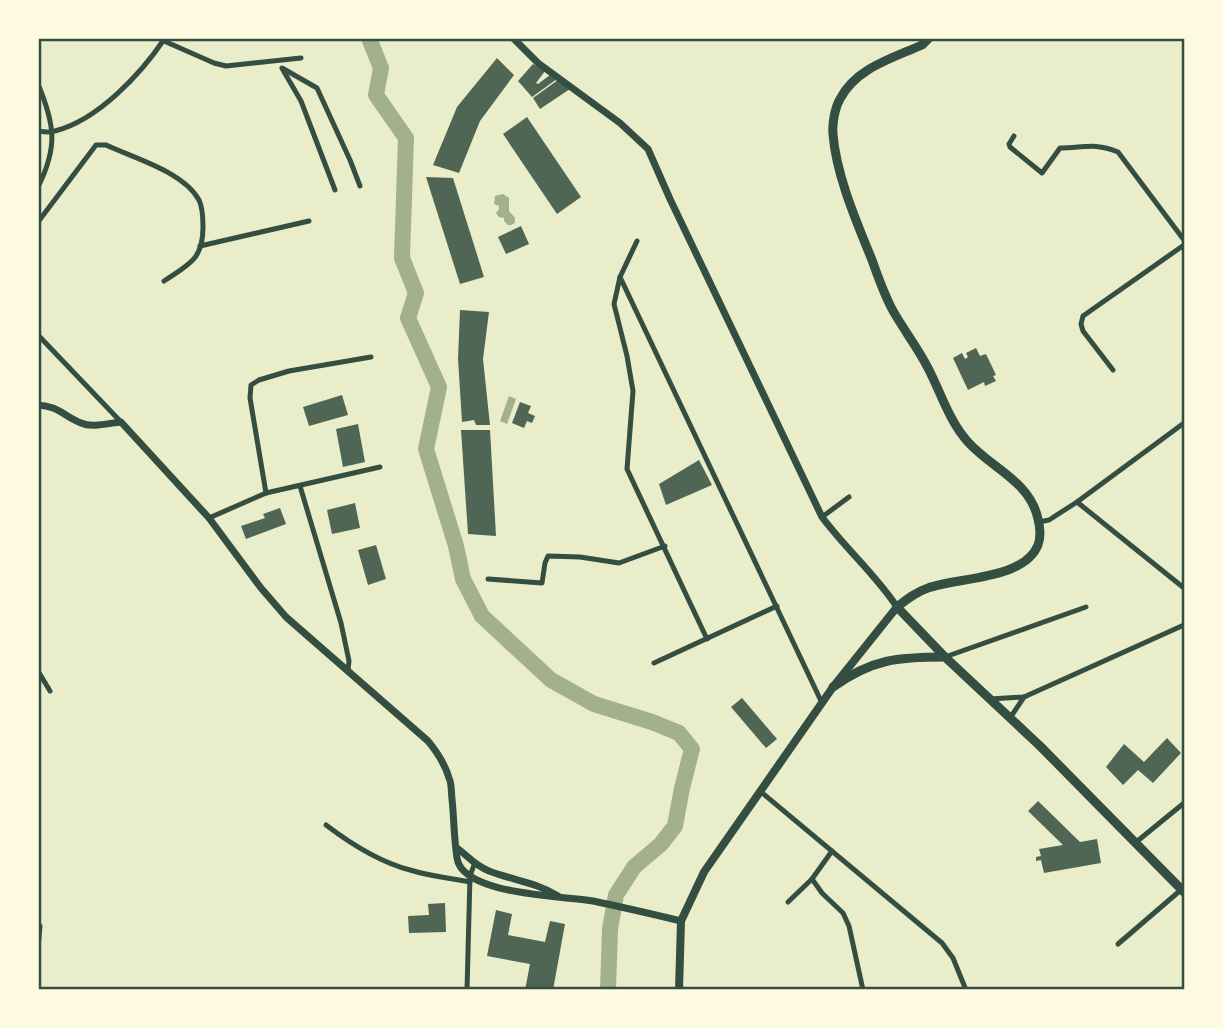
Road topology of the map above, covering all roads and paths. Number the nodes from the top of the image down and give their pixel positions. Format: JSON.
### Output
{"nodes":[{"id":1,"x":513,"y":38,"type":"edge"},
{"id":2,"x":928,"y":39,"type":"edge"},
{"id":3,"x":164,"y":40,"type":"edge"},
{"id":4,"x":301,"y":58,"type":"dead end"},
{"id":5,"x":281,"y":60,"type":"junction"},
{"id":6,"x":282,"y":68,"type":"junction"},
{"id":7,"x":38,"y":85,"type":"edge"},
{"id":8,"x":38,"y":131,"type":"edge"},
{"id":9,"x":52,"y":132,"type":"junction"},
{"id":10,"x":1014,"y":136,"type":"dead end"},
{"id":11,"x":360,"y":186,"type":"dead end"},
{"id":12,"x":38,"y":187,"type":"edge"},
{"id":13,"x":335,"y":190,"type":"dead end"},
{"id":14,"x":38,"y":222,"type":"edge"},
{"id":15,"x":309,"y":222,"type":"dead end"},
{"id":16,"x":637,"y":241,"type":"dead end"},
{"id":17,"x":1185,"y":242,"type":"edge"},
{"id":18,"x":201,"y":246,"type":"junction"},
{"id":19,"x":620,"y":277,"type":"junction"},
{"id":20,"x":164,"y":281,"type":"dead end"},
{"id":21,"x":38,"y":335,"type":"edge"},
{"id":22,"x":371,"y":356,"type":"dead end"},
{"id":23,"x":1113,"y":370,"type":"dead end"},
{"id":24,"x":38,"y":405,"type":"edge"},
{"id":25,"x":121,"y":422,"type":"junction"},
{"id":26,"x":1185,"y":422,"type":"edge"},
{"id":27,"x":380,"y":467,"type":"dead end"},
{"id":28,"x":300,"y":486,"type":"junction"},
{"id":29,"x":266,"y":493,"type":"junction"},
{"id":30,"x":849,"y":497,"type":"dead end"},
{"id":31,"x":1077,"y":502,"type":"junction"},
{"id":32,"x":822,"y":517,"type":"junction"},
{"id":33,"x":209,"y":518,"type":"junction"},
{"id":34,"x":1039,"y":522,"type":"junction"},
{"id":35,"x":665,"y":546,"type":"junction"},
{"id":36,"x":488,"y":579,"type":"dead end"},
{"id":37,"x":1185,"y":588,"type":"edge"},
{"id":38,"x":777,"y":606,"type":"junction"},
{"id":39,"x":897,"y":607,"type":"junction"},
{"id":40,"x":1086,"y":607,"type":"dead end"},
{"id":41,"x":1185,"y":625,"type":"edge"},
{"id":42,"x":708,"y":639,"type":"junction"},
{"id":43,"x":945,"y":657,"type":"junction"},
{"id":44,"x":654,"y":663,"type":"dead end"},
{"id":45,"x":348,"y":670,"type":"junction"},
{"id":46,"x":38,"y":671,"type":"edge"},
{"id":47,"x":833,"y":687,"type":"junction"},
{"id":48,"x":50,"y":691,"type":"dead end"},
{"id":49,"x":1024,"y":696,"type":"junction"},
{"id":50,"x":990,"y":699,"type":"junction"},
{"id":51,"x":822,"y":703,"type":"junction"},
{"id":52,"x":1010,"y":718,"type":"junction"},
{"id":53,"x":760,"y":791,"type":"junction"},
{"id":54,"x":1185,"y":803,"type":"edge"},
{"id":55,"x":326,"y":825,"type":"dead end"},
{"id":56,"x":1135,"y":843,"type":"junction"},
{"id":57,"x":457,"y":848,"type":"junction"},
{"id":58,"x":832,"y":851,"type":"junction"},
{"id":59,"x":474,"y":864,"type":"junction"},
{"id":60,"x":470,"y":879,"type":"junction"},
{"id":61,"x":812,"y":879,"type":"junction"},
{"id":62,"x":1183,"y":891,"type":"edge"},
{"id":63,"x":558,"y":896,"type":"junction"},
{"id":64,"x":788,"y":902,"type":"dead end"},
{"id":65,"x":681,"y":921,"type":"junction"},
{"id":66,"x":39,"y":926,"type":"edge"},
{"id":67,"x":1118,"y":944,"type":"dead end"},
{"id":68,"x":38,"y":949,"type":"edge"},
{"id":69,"x":467,"y":989,"type":"edge"},
{"id":70,"x":678,"y":989,"type":"edge"},
{"id":71,"x":863,"y":989,"type":"edge"},
{"id":72,"x":966,"y":989,"type":"edge"}],
"edges":[{"from":1,"to":32,"type":"street"},
{"from":2,"to":34,"type":"main road"},
{"from":3,"to":5,"type":"street"},
{"from":3,"to":9,"type":"street"},
{"from":4,"to":5,"type":"street"},
{"from":5,"to":6,"type":"street"},
{"from":6,"to":11,"type":"street"},
{"from":6,"to":13,"type":"street"},
{"from":7,"to":9,"type":"street"},
{"from":8,"to":9,"type":"street"},
{"from":9,"to":12,"type":"street"},
{"from":10,"to":17,"type":"street"},
{"from":14,"to":18,"type":"street"},
{"from":15,"to":18,"type":"street"},
{"from":16,"to":19,"type":"street"},
{"from":17,"to":23,"type":"street"},
{"from":18,"to":20,"type":"street"},
{"from":19,"to":35,"type":"street"},
{"from":19,"to":38,"type":"street"},
{"from":21,"to":25,"type":"street"},
{"from":22,"to":29,"type":"street"},
{"from":24,"to":25,"type":"street"},
{"from":25,"to":33,"type":"street"},
{"from":26,"to":31,"type":"street"},
{"from":27,"to":28,"type":"street"},
{"from":28,"to":29,"type":"street"},
{"from":28,"to":45,"type":"street"},
{"from":29,"to":33,"type":"street"},
{"from":30,"to":32,"type":"street"},
{"from":31,"to":34,"type":"street"},
{"from":31,"to":37,"type":"street"},
{"from":32,"to":39,"type":"street"},
{"from":33,"to":45,"type":"street"},
{"from":34,"to":39,"type":"main road"},
{"from":35,"to":36,"type":"street"},
{"from":35,"to":42,"type":"street"},
{"from":38,"to":42,"type":"street"},
{"from":38,"to":51,"type":"street"},
{"from":39,"to":43,"type":"main road"},
{"from":39,"to":47,"type":"main road"},
{"from":40,"to":43,"type":"street"},
{"from":41,"to":49,"type":"street"},
{"from":42,"to":44,"type":"street"},
{"from":43,"to":47,"type":"main road"},
{"from":43,"to":50,"type":"main road"},
{"from":45,"to":57,"type":"street"},
{"from":46,"to":48,"type":"street"},
{"from":47,"to":51,"type":"main road"},
{"from":49,"to":50,"type":"street"},
{"from":49,"to":52,"type":"street"},
{"from":50,"to":52,"type":"main road"},
{"from":51,"to":53,"type":"main road"},
{"from":52,"to":56,"type":"main road"},
{"from":53,"to":58,"type":"street"},
{"from":53,"to":65,"type":"main road"},
{"from":54,"to":56,"type":"street"},
{"from":55,"to":60,"type":"street"},
{"from":56,"to":62,"type":"main road"},
{"from":57,"to":59,"type":"street"},
{"from":57,"to":60,"type":"street"},
{"from":58,"to":61,"type":"street"},
{"from":58,"to":72,"type":"street"},
{"from":59,"to":60,"type":"street"},
{"from":59,"to":63,"type":"street"},
{"from":60,"to":63,"type":"street"},
{"from":60,"to":69,"type":"street"},
{"from":61,"to":64,"type":"street"},
{"from":61,"to":71,"type":"street"},
{"from":62,"to":67,"type":"street"},
{"from":63,"to":65,"type":"street"},
{"from":65,"to":70,"type":"main road"},
{"from":66,"to":68,"type":"street"}]}
